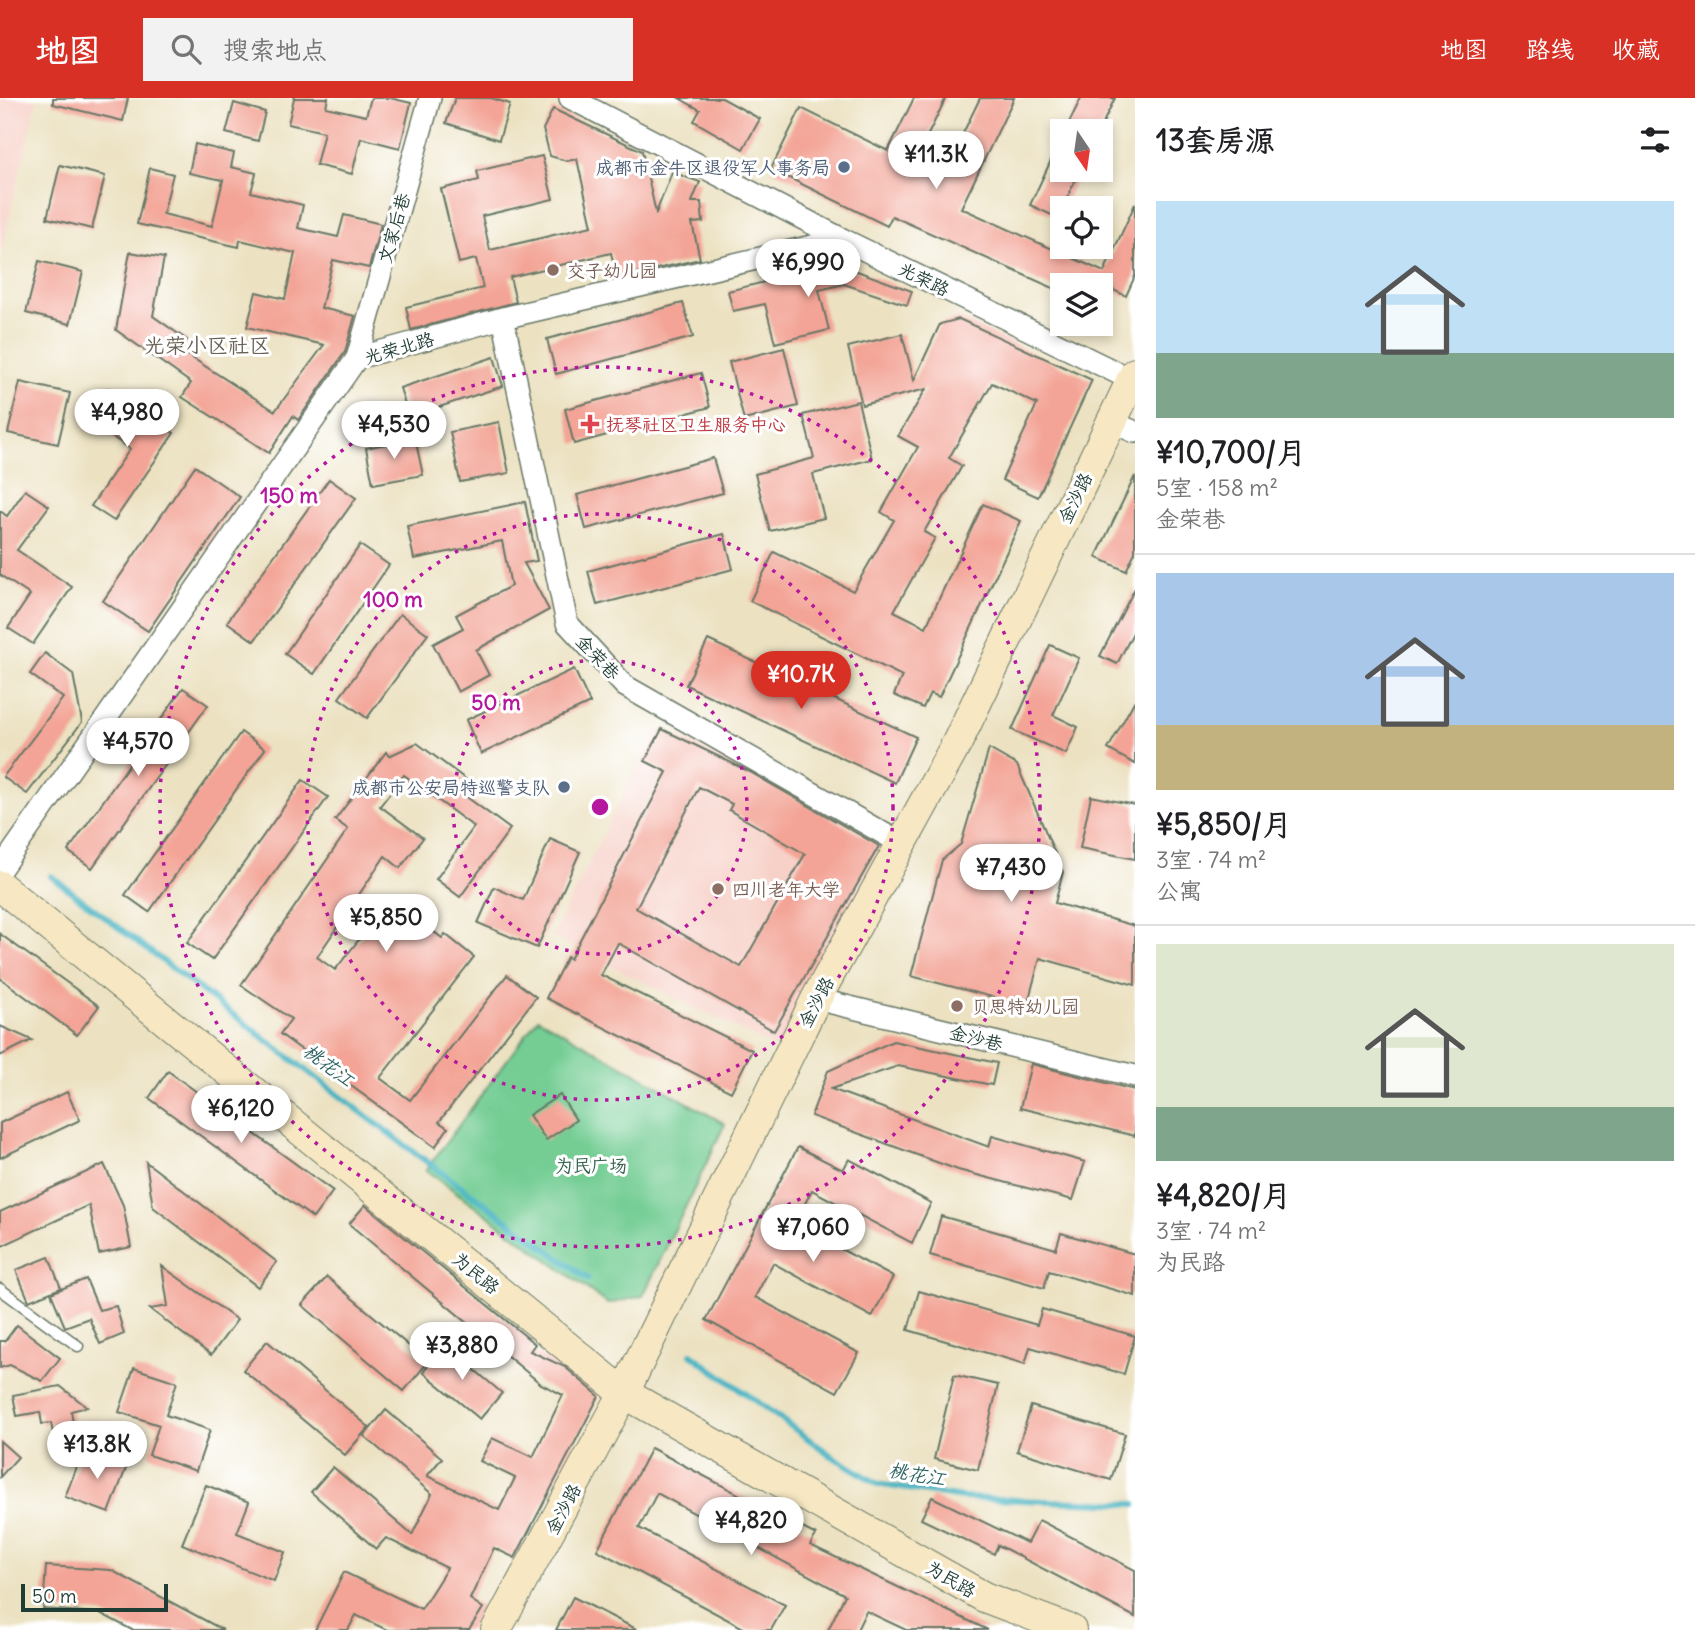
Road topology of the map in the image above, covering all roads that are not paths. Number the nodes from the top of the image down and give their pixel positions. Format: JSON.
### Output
{"nodes":[{"id":1,"x":430,"y":98,"type":"edge"},
{"id":2,"x":570,"y":98,"type":"edge"},
{"id":3,"x":842,"y":239,"type":"junction"},
{"id":4,"x":503,"y":318,"type":"junction"},
{"id":5,"x":357,"y":358,"type":"junction"},
{"id":6,"x":1133,"y":377,"type":"edge"},
{"id":7,"x":1124,"y":427,"type":"edge"},
{"id":8,"x":902,"y":844,"type":"junction"},
{"id":9,"x":0,"y":870,"type":"edge"},
{"id":10,"x":0,"y":886,"type":"edge"},
{"id":11,"x":816,"y":999,"type":"junction"},
{"id":12,"x":1135,"y":1076,"type":"edge"},
{"id":13,"x":0,"y":1289,"type":"edge"},
{"id":14,"x":78,"y":1346,"type":"dead end"},
{"id":15,"x":624,"y":1393,"type":"junction"},
{"id":16,"x":1065,"y":1629,"type":"edge"},
{"id":17,"x":496,"y":1630,"type":"edge"}],
"edges":[{"from":1,"to":5,"type":"street","name":"文家后巷"},
{"from":2,"to":3,"type":"street","name":"光荣路"},
{"from":3,"to":4,"type":"street","name":"光荣北路"},
{"from":3,"to":6,"type":"street","name":"光荣路"},
{"from":4,"to":5,"type":"street","name":"光荣北路"},
{"from":4,"to":8,"type":"street","name":"金荣巷"},
{"from":5,"to":9,"type":"street","name":"光荣北路"},
{"from":6,"to":7,"type":"street","name":"金沙路"},
{"from":7,"to":8,"type":"street","name":"金沙路"},
{"from":8,"to":11,"type":"street","name":"金沙路"},
{"from":10,"to":15,"type":"street","name":"为民路"},
{"from":11,"to":12,"type":"street","name":"金沙巷"},
{"from":11,"to":15,"type":"street","name":"金沙路"},
{"from":13,"to":14,"type":"lane"},
{"from":15,"to":16,"type":"street","name":"为民路"},
{"from":15,"to":17,"type":"street","name":"金沙路"}]}
